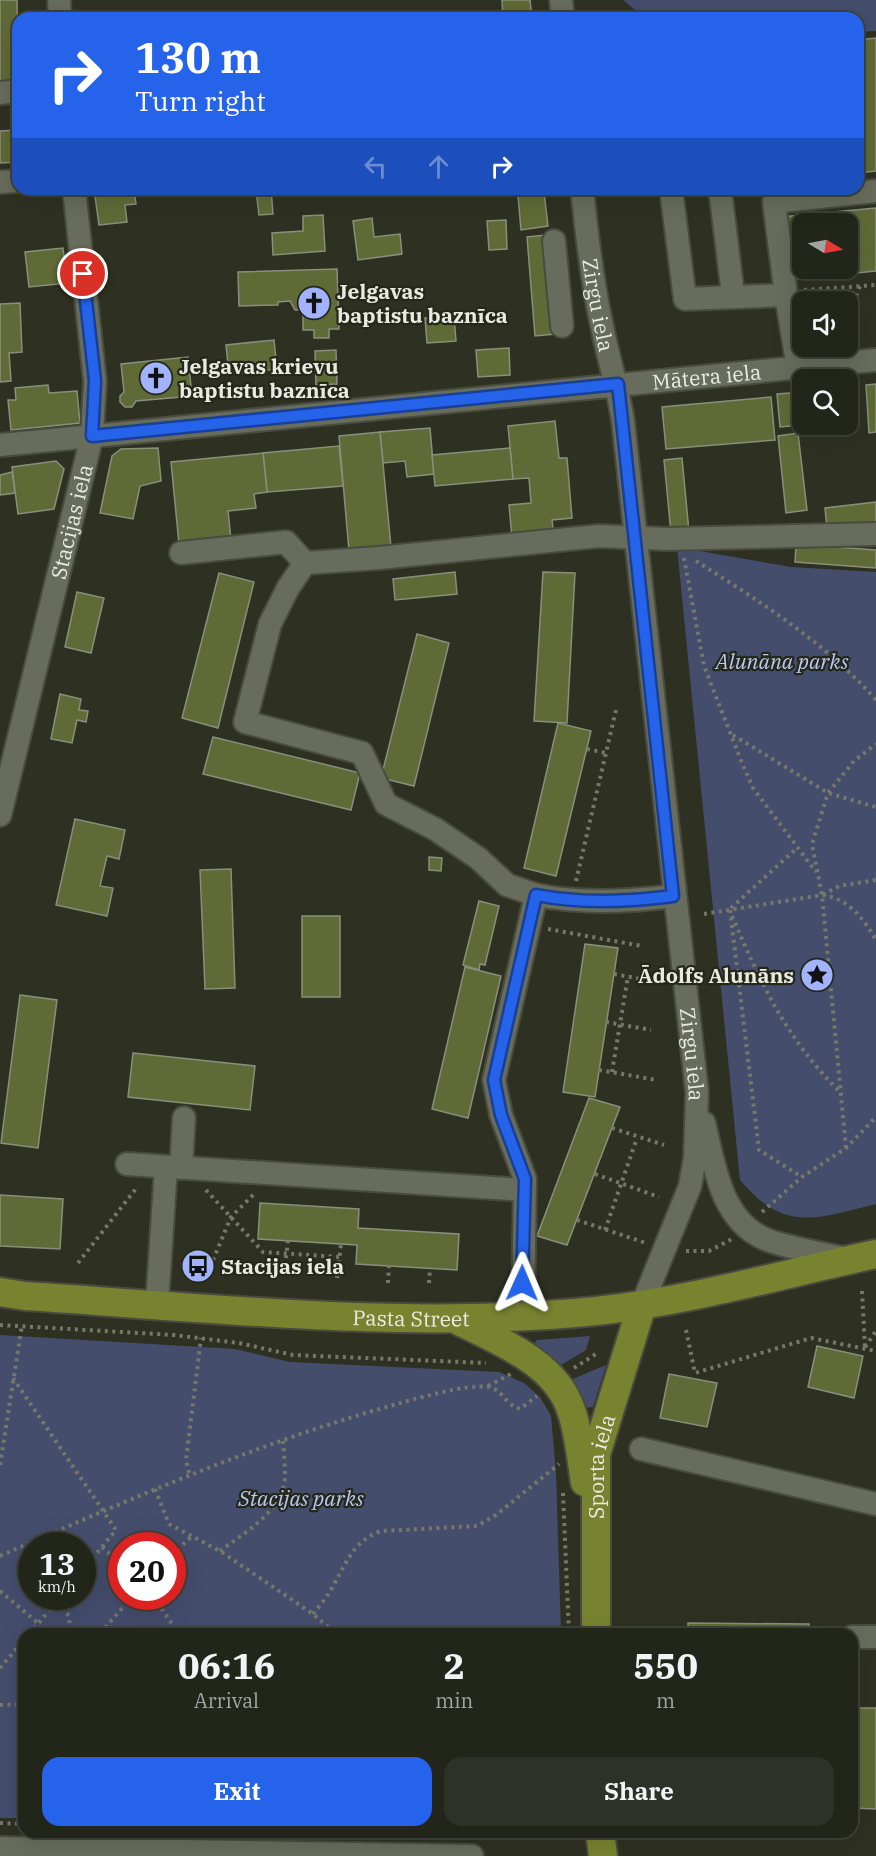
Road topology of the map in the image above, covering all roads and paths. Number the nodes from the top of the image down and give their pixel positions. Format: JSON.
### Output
{"nodes":[{"id":1,"x":75,"y":195,"type":"edge"},
{"id":2,"x":583,"y":195,"type":"edge"},
{"id":3,"x":672,"y":195,"type":"edge"},
{"id":4,"x":721,"y":195,"type":"edge"},
{"id":5,"x":834,"y":195,"type":"edge"},
{"id":6,"x":589,"y":258,"type":"junction"},
{"id":7,"x":876,"y":285,"type":"edge"},
{"id":8,"x":860,"y":286,"type":"junction"},
{"id":9,"x":858,"y":291,"type":"edge"},
{"id":10,"x":733,"y":295,"type":"junction"},
{"id":11,"x":786,"y":296,"type":"junction"},
{"id":12,"x":562,"y":326,"type":"dead end"},
{"id":13,"x":876,"y":360,"type":"edge"},
{"id":14,"x":798,"y":368,"type":"junction"},
{"id":15,"x":618,"y":384,"type":"junction"},
{"id":16,"x":92,"y":436,"type":"junction"},
{"id":17,"x":0,"y":445,"type":"edge"},
{"id":18,"x":876,"y":534,"type":"edge"},
{"id":19,"x":635,"y":539,"type":"junction"},
{"id":20,"x":181,"y":552,"type":"dead end"},
{"id":21,"x":306,"y":563,"type":"junction"},
{"id":22,"x":876,"y":700,"type":"edge"},
{"id":23,"x":616,"y":710,"type":"dead end"},
{"id":24,"x":732,"y":734,"type":"junction"},
{"id":25,"x":876,"y":744,"type":"edge"},
{"id":26,"x":587,"y":749,"type":"dead end"},
{"id":27,"x":606,"y":753,"type":"junction"},
{"id":28,"x":828,"y":793,"type":"junction"},
{"id":29,"x":1,"y":805,"type":"edge"},
{"id":30,"x":876,"y":807,"type":"edge"},
{"id":31,"x":797,"y":848,"type":"junction"},
{"id":32,"x":816,"y":873,"type":"junction"},
{"id":33,"x":876,"y":880,"type":"edge"},
{"id":34,"x":536,"y":895,"type":"junction"},
{"id":35,"x":822,"y":895,"type":"junction"},
{"id":36,"x":673,"y":896,"type":"junction"},
{"id":37,"x":571,"y":902,"type":"junction"},
{"id":38,"x":730,"y":910,"type":"junction"},
{"id":39,"x":704,"y":914,"type":"dead end"},
{"id":40,"x":529,"y":926,"type":"junction"},
{"id":41,"x":876,"y":940,"type":"edge"},
{"id":42,"x":642,"y":946,"type":"dead end"},
{"id":43,"x":614,"y":974,"type":"dead end"},
{"id":44,"x":628,"y":976,"type":"junction"},
{"id":45,"x":646,"y":980,"type":"dead end"},
{"id":46,"x":606,"y":1022,"type":"dead end"},
{"id":47,"x":620,"y":1024,"type":"junction"},
{"id":48,"x":651,"y":1030,"type":"dead end"},
{"id":49,"x":599,"y":1070,"type":"dead end"},
{"id":50,"x":612,"y":1072,"type":"junction"},
{"id":51,"x":657,"y":1080,"type":"dead end"},
{"id":52,"x":697,"y":1092,"type":"junction"},
{"id":53,"x":842,"y":1094,"type":"junction"},
{"id":54,"x":876,"y":1117,"type":"edge"},
{"id":55,"x":184,"y":1118,"type":"dead end"},
{"id":56,"x":612,"y":1128,"type":"dead end"},
{"id":57,"x":638,"y":1138,"type":"junction"},
{"id":58,"x":664,"y":1145,"type":"dead end"},
{"id":59,"x":846,"y":1148,"type":"junction"},
{"id":60,"x":127,"y":1164,"type":"dead end"},
{"id":61,"x":172,"y":1167,"type":"junction"},
{"id":62,"x":275,"y":1174,"type":"junction"},
{"id":63,"x":595,"y":1174,"type":"dead end"},
{"id":64,"x":802,"y":1177,"type":"junction"},
{"id":65,"x":623,"y":1184,"type":"junction"},
{"id":66,"x":524,"y":1190,"type":"junction"},
{"id":67,"x":658,"y":1197,"type":"dead end"},
{"id":68,"x":231,"y":1217,"type":"junction"},
{"id":69,"x":577,"y":1220,"type":"dead end"},
{"id":70,"x":747,"y":1227,"type":"junction"},
{"id":71,"x":605,"y":1230,"type":"junction"},
{"id":72,"x":288,"y":1241,"type":"dead end"},
{"id":73,"x":340,"y":1244,"type":"dead end"},
{"id":74,"x":666,"y":1248,"type":"junction"},
{"id":75,"x":286,"y":1254,"type":"junction"},
{"id":76,"x":863,"y":1256,"type":"edge"},
{"id":77,"x":339,"y":1257,"type":"junction"},
{"id":78,"x":78,"y":1263,"type":"dead end"},
{"id":79,"x":389,"y":1266,"type":"dead end"},
{"id":80,"x":210,"y":1267,"type":"dead end"},
{"id":81,"x":430,"y":1269,"type":"dead end"},
{"id":82,"x":284,"y":1273,"type":"dead end"},
{"id":83,"x":337,"y":1278,"type":"dead end"},
{"id":84,"x":387,"y":1283,"type":"dead end"},
{"id":85,"x":429,"y":1283,"type":"dead end"},
{"id":86,"x":862,"y":1291,"type":"dead end"},
{"id":87,"x":4,"y":1294,"type":"edge"},
{"id":88,"x":157,"y":1304,"type":"junction"},
{"id":89,"x":642,"y":1305,"type":"junction"},
{"id":90,"x":523,"y":1316,"type":"junction"},
{"id":91,"x":454,"y":1319,"type":"junction"},
{"id":92,"x":0,"y":1325,"type":"edge"},
{"id":93,"x":22,"y":1325,"type":"junction"},
{"id":94,"x":686,"y":1330,"type":"dead end"},
{"id":95,"x":876,"y":1331,"type":"edge"},
{"id":96,"x":201,"y":1338,"type":"junction"},
{"id":97,"x":865,"y":1348,"type":"junction"},
{"id":98,"x":876,"y":1351,"type":"edge"},
{"id":99,"x":492,"y":1364,"type":"dead end"},
{"id":100,"x":509,"y":1368,"type":"dead end"},
{"id":101,"x":13,"y":1378,"type":"junction"},
{"id":102,"x":488,"y":1386,"type":"junction"},
{"id":103,"x":541,"y":1390,"type":"dead end"},
{"id":104,"x":283,"y":1440,"type":"junction"},
{"id":105,"x":641,"y":1449,"type":"dead end"},
{"id":106,"x":0,"y":1465,"type":"edge"},
{"id":107,"x":189,"y":1473,"type":"junction"},
{"id":108,"x":562,"y":1473,"type":"dead end"},
{"id":109,"x":563,"y":1485,"type":"dead end"},
{"id":110,"x":154,"y":1489,"type":"junction"},
{"id":111,"x":876,"y":1504,"type":"edge"},
{"id":112,"x":102,"y":1511,"type":"junction"},
{"id":113,"x":595,"y":1531,"type":"junction"},
{"id":114,"x":192,"y":1536,"type":"junction"},
{"id":115,"x":186,"y":1542,"type":"edge"},
{"id":116,"x":102,"y":1547,"type":"junction"},
{"id":117,"x":220,"y":1551,"type":"junction"},
{"id":118,"x":108,"y":1552,"type":"edge"},
{"id":119,"x":96,"y":1554,"type":"edge"},
{"id":120,"x":0,"y":1556,"type":"edge"},
{"id":121,"x":0,"y":1591,"type":"edge"},
{"id":122,"x":50,"y":1610,"type":"edge"},
{"id":123,"x":64,"y":1610,"type":"edge"},
{"id":124,"x":121,"y":1610,"type":"edge"},
{"id":125,"x":163,"y":1610,"type":"edge"},
{"id":126,"x":313,"y":1614,"type":"junction"},
{"id":127,"x":38,"y":1623,"type":"junction"},
{"id":128,"x":34,"y":1628,"type":"edge"},
{"id":129,"x":70,"y":1628,"type":"edge"},
{"id":130,"x":105,"y":1628,"type":"edge"},
{"id":131,"x":175,"y":1628,"type":"edge"},
{"id":132,"x":329,"y":1628,"type":"edge"},
{"id":133,"x":569,"y":1628,"type":"edge"},
{"id":134,"x":596,"y":1628,"type":"edge"},
{"id":135,"x":858,"y":1637,"type":"edge"},
{"id":136,"x":876,"y":1637,"type":"edge"},
{"id":137,"x":18,"y":1647,"type":"edge"},
{"id":138,"x":0,"y":1668,"type":"edge"},
{"id":139,"x":18,"y":1704,"type":"edge"},
{"id":140,"x":0,"y":1705,"type":"edge"},
{"id":141,"x":0,"y":1823,"type":"edge"},
{"id":142,"x":18,"y":1824,"type":"edge"},
{"id":143,"x":601,"y":1838,"type":"edge"},
{"id":144,"x":0,"y":1848,"type":"edge"},
{"id":145,"x":472,"y":1856,"type":"edge"},
{"id":146,"x":603,"y":1856,"type":"edge"}],
"edges":[{"from":1,"to":16,"type":"street","name":"Stacijas iela"},
{"from":2,"to":6,"type":"street","name":"Zirgu iela"},
{"from":3,"to":10,"type":"street"},
{"from":4,"to":10,"type":"street"},
{"from":5,"to":11,"type":"street"},
{"from":6,"to":12,"type":"street"},
{"from":6,"to":15,"type":"street","name":"Zirgu iela"},
{"from":7,"to":8,"type":"path"},
{"from":8,"to":9,"type":"path"},
{"from":8,"to":11,"type":"path"},
{"from":10,"to":11,"type":"street"},
{"from":11,"to":14,"type":"street"},
{"from":13,"to":14,"type":"street","name":"Mātera iela"},
{"from":14,"to":15,"type":"street","name":"Mātera iela"},
{"from":15,"to":16,"type":"street","name":"Mātera iela"},
{"from":15,"to":19,"type":"street","name":"Zirgu iela"},
{"from":16,"to":17,"type":"street","name":"Mātera iela"},
{"from":16,"to":29,"type":"street","name":"Stacijas iela"},
{"from":18,"to":19,"type":"street"},
{"from":19,"to":21,"type":"street"},
{"from":19,"to":36,"type":"street","name":"Zirgu iela"},
{"from":20,"to":21,"type":"street"},
{"from":21,"to":34,"type":"street"},
{"from":22,"to":24,"type":"path"},
{"from":23,"to":27,"type":"path"},
{"from":24,"to":28,"type":"path"},
{"from":24,"to":31,"type":"path"},
{"from":25,"to":28,"type":"path"},
{"from":26,"to":27,"type":"path"},
{"from":27,"to":37,"type":"path"},
{"from":28,"to":30,"type":"path"},
{"from":28,"to":32,"type":"path"},
{"from":31,"to":32,"type":"path"},
{"from":31,"to":38,"type":"path"},
{"from":32,"to":35,"type":"path"},
{"from":33,"to":35,"type":"path"},
{"from":34,"to":37,"type":"street"},
{"from":34,"to":40,"type":"street"},
{"from":35,"to":38,"type":"path"},
{"from":35,"to":41,"type":"path"},
{"from":35,"to":53,"type":"path"},
{"from":36,"to":37,"type":"street"},
{"from":36,"to":52,"type":"street","name":"Zirgu iela"},
{"from":38,"to":39,"type":"path"},
{"from":38,"to":53,"type":"path"},
{"from":38,"to":64,"type":"path"},
{"from":40,"to":42,"type":"path"},
{"from":40,"to":66,"type":"street"},
{"from":43,"to":44,"type":"path"},
{"from":44,"to":45,"type":"path"},
{"from":44,"to":47,"type":"path"},
{"from":46,"to":47,"type":"path"},
{"from":47,"to":48,"type":"path"},
{"from":47,"to":50,"type":"path"},
{"from":49,"to":50,"type":"path"},
{"from":50,"to":51,"type":"path"},
{"from":52,"to":70,"type":"street"},
{"from":52,"to":74,"type":"street","name":"Zirgu iela"},
{"from":53,"to":59,"type":"path"},
{"from":54,"to":59,"type":"path"},
{"from":55,"to":61,"type":"street"},
{"from":56,"to":57,"type":"path"},
{"from":57,"to":58,"type":"path"},
{"from":57,"to":65,"type":"path"},
{"from":59,"to":64,"type":"path"},
{"from":60,"to":61,"type":"street"},
{"from":61,"to":62,"type":"street"},
{"from":61,"to":68,"type":"path"},
{"from":61,"to":78,"type":"path"},
{"from":61,"to":88,"type":"street"},
{"from":62,"to":66,"type":"street"},
{"from":62,"to":68,"type":"path"},
{"from":63,"to":65,"type":"path"},
{"from":64,"to":70,"type":"path"},
{"from":65,"to":67,"type":"path"},
{"from":65,"to":71,"type":"path"},
{"from":66,"to":90,"type":"street"},
{"from":68,"to":75,"type":"path"},
{"from":68,"to":80,"type":"path"},
{"from":69,"to":71,"type":"path"},
{"from":70,"to":74,"type":"path"},
{"from":70,"to":76,"type":"street"},
{"from":71,"to":74,"type":"path"},
{"from":72,"to":75,"type":"path"},
{"from":73,"to":77,"type":"path"},
{"from":74,"to":89,"type":"street","name":"Zirgu iela"},
{"from":75,"to":77,"type":"path"},
{"from":75,"to":82,"type":"path"},
{"from":76,"to":89,"type":"main road","name":"Pasta Street"},
{"from":77,"to":83,"type":"path"},
{"from":79,"to":84,"type":"path"},
{"from":81,"to":85,"type":"path"},
{"from":86,"to":97,"type":"path"},
{"from":87,"to":88,"type":"main road","name":"Pasta Street"},
{"from":88,"to":91,"type":"main road","name":"Pasta Street"},
{"from":89,"to":90,"type":"main road","name":"Pasta Street"},
{"from":89,"to":113,"type":"main road","name":"Sporta iela"},
{"from":90,"to":91,"type":"main road","name":"Pasta Street"},
{"from":91,"to":113,"type":"main road"},
{"from":92,"to":93,"type":"path"},
{"from":93,"to":96,"type":"path"},
{"from":93,"to":101,"type":"path"},
{"from":94,"to":97,"type":"path"},
{"from":95,"to":97,"type":"path"},
{"from":96,"to":99,"type":"path"},
{"from":96,"to":107,"type":"path"},
{"from":97,"to":98,"type":"path"},
{"from":100,"to":102,"type":"path"},
{"from":101,"to":106,"type":"path"},
{"from":101,"to":112,"type":"path"},
{"from":102,"to":103,"type":"path"},
{"from":102,"to":104,"type":"path"},
{"from":104,"to":107,"type":"path"},
{"from":104,"to":117,"type":"path"},
{"from":105,"to":111,"type":"street"},
{"from":107,"to":110,"type":"path"},
{"from":108,"to":126,"type":"path"},
{"from":109,"to":133,"type":"path"},
{"from":110,"to":112,"type":"path"},
{"from":110,"to":114,"type":"path"},
{"from":112,"to":116,"type":"path"},
{"from":112,"to":120,"type":"path"},
{"from":113,"to":134,"type":"main road","name":"Sporta iela"},
{"from":114,"to":115,"type":"path"},
{"from":114,"to":117,"type":"path"},
{"from":116,"to":118,"type":"path"},
{"from":116,"to":119,"type":"path"},
{"from":117,"to":126,"type":"path"},
{"from":121,"to":127,"type":"path"},
{"from":122,"to":127,"type":"path"},
{"from":123,"to":129,"type":"path"},
{"from":124,"to":130,"type":"path"},
{"from":125,"to":131,"type":"path"},
{"from":126,"to":132,"type":"path"},
{"from":127,"to":128,"type":"path"},
{"from":135,"to":136,"type":"street"},
{"from":137,"to":138,"type":"path"},
{"from":139,"to":140,"type":"path"},
{"from":141,"to":142,"type":"path"},
{"from":143,"to":146,"type":"main road"},
{"from":144,"to":145,"type":"street"}]}
